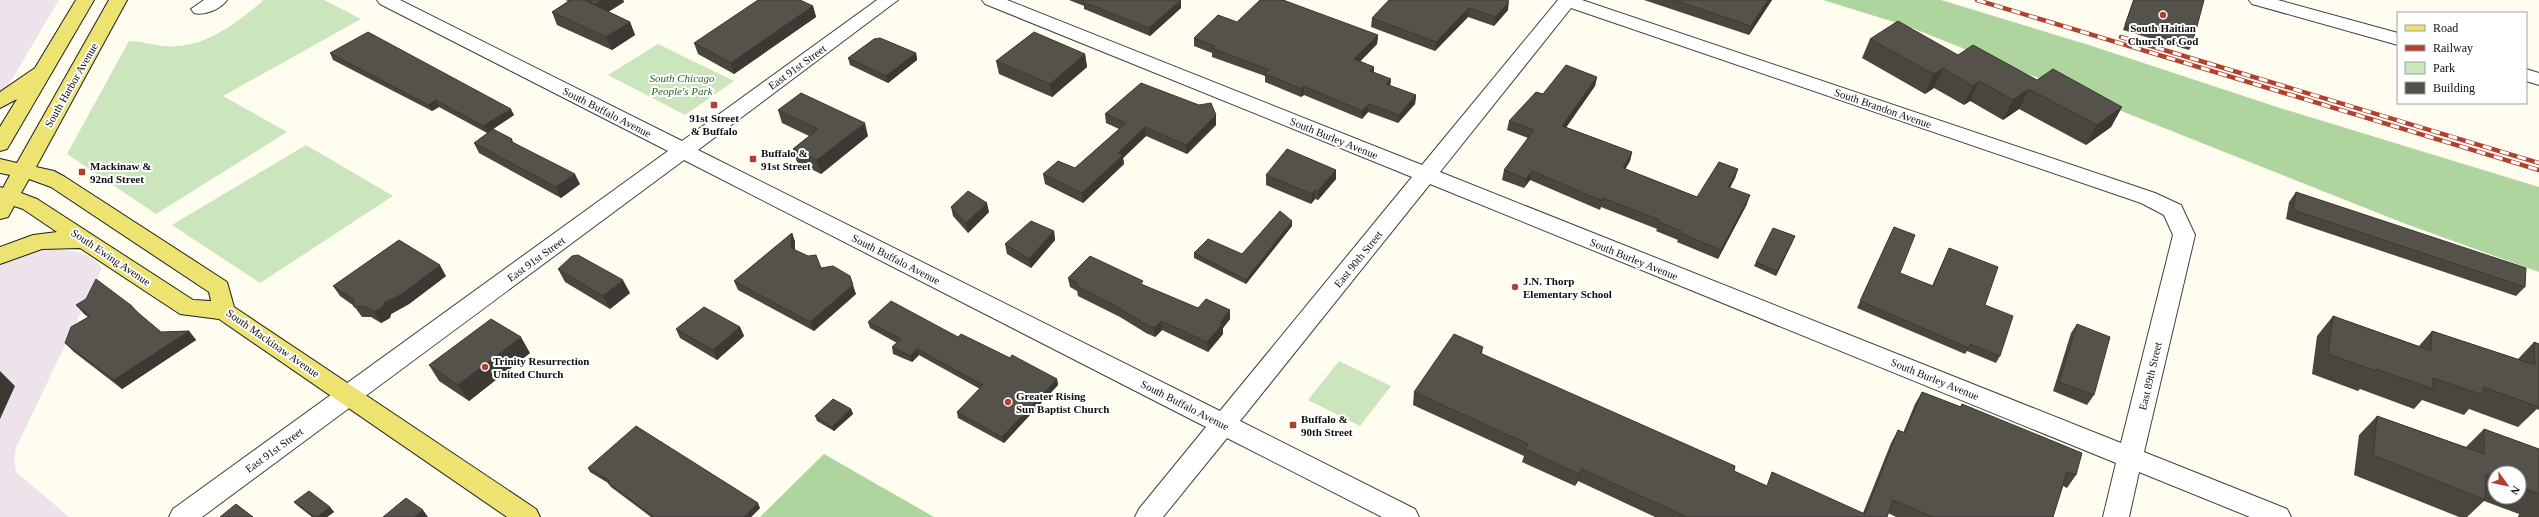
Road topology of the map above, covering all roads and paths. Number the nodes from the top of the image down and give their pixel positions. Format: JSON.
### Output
{"nodes":[{"id":1,"x":85,"y":0,"type":"edge"},
{"id":2,"x":118,"y":0,"type":"edge"},
{"id":3,"x":218,"y":0,"type":"edge"},
{"id":4,"x":386,"y":0,"type":"edge"},
{"id":5,"x":889,"y":0,"type":"edge"},
{"id":6,"x":991,"y":0,"type":"edge"},
{"id":7,"x":2258,"y":0,"type":"edge"},
{"id":8,"x":1567,"y":1,"type":"edge"},
{"id":9,"x":200,"y":9,"type":"dead end"},
{"id":10,"x":2397,"y":39,"type":"edge"},
{"id":11,"x":46,"y":68,"type":"junction"},
{"id":12,"x":2527,"y":75,"type":"edge"},
{"id":13,"x":2539,"y":79,"type":"edge"},
{"id":14,"x":0,"y":102,"type":"edge"},
{"id":15,"x":0,"y":144,"type":"edge"},
{"id":16,"x":684,"y":151,"type":"junction"},
{"id":17,"x":0,"y":166,"type":"edge"},
{"id":18,"x":25,"y":170,"type":"junction"},
{"id":19,"x":1426,"y":175,"type":"junction"},
{"id":20,"x":3,"y":201,"type":"edge"},
{"id":21,"x":2184,"y":235,"type":"joint"},
{"id":22,"x":87,"y":240,"type":"junction"},
{"id":23,"x":0,"y":256,"type":"edge"},
{"id":24,"x":224,"y":311,"type":"junction"},
{"id":25,"x":348,"y":395,"type":"junction"},
{"id":26,"x":1224,"y":424,"type":"junction"},
{"id":27,"x":2130,"y":458,"type":"junction"},
{"id":28,"x":182,"y":517,"type":"edge"},
{"id":29,"x":527,"y":517,"type":"edge"},
{"id":30,"x":1148,"y":517,"type":"edge"},
{"id":31,"x":1406,"y":517,"type":"edge"},
{"id":32,"x":2116,"y":517,"type":"edge"},
{"id":33,"x":2278,"y":517,"type":"edge"}],
"edges":[{"from":1,"to":11,"type":"main road"},
{"from":2,"to":18,"type":"main road","name":"South Harbor Avenue"},
{"from":3,"to":9,"type":"street"},
{"from":4,"to":16,"type":"street","name":"South Buffalo Avenue"},
{"from":5,"to":16,"type":"street","name":"East 91st Street"},
{"from":6,"to":19,"type":"street","name":"South Burley Avenue"},
{"from":7,"to":10,"type":"street"},
{"from":8,"to":19,"type":"street","name":"East 90th Street"},
{"from":8,"to":21,"type":"street","name":"South Brandon Avenue"},
{"from":11,"to":14,"type":"main road"},
{"from":11,"to":15,"type":"main road"},
{"from":12,"to":13,"type":"street"},
{"from":16,"to":25,"type":"street","name":"East 91st Street"},
{"from":16,"to":26,"type":"street","name":"South Buffalo Avenue"},
{"from":17,"to":18,"type":"main road"},
{"from":18,"to":20,"type":"main road","name":"South Harbor Avenue"},
{"from":18,"to":24,"type":"main road","name":"South Mackinaw Avenue"},
{"from":19,"to":26,"type":"street","name":"East 90th Street"},
{"from":19,"to":27,"type":"street","name":"South Burley Avenue"},
{"from":20,"to":22,"type":"main road","name":"South Ewing Avenue"},
{"from":21,"to":27,"type":"street","name":"East 89th Street"},
{"from":22,"to":23,"type":"main road"},
{"from":22,"to":24,"type":"main road","name":"South Ewing Avenue"},
{"from":24,"to":25,"type":"main road","name":"South Mackinaw Avenue"},
{"from":25,"to":28,"type":"street","name":"East 91st Street"},
{"from":25,"to":29,"type":"main road","name":"South Mackinaw Avenue"},
{"from":26,"to":30,"type":"street","name":"East 90th Street"},
{"from":26,"to":31,"type":"street","name":"South Buffalo Avenue"},
{"from":27,"to":32,"type":"street","name":"East 89th Street"},
{"from":27,"to":33,"type":"street","name":"South Burley Avenue"}]}
